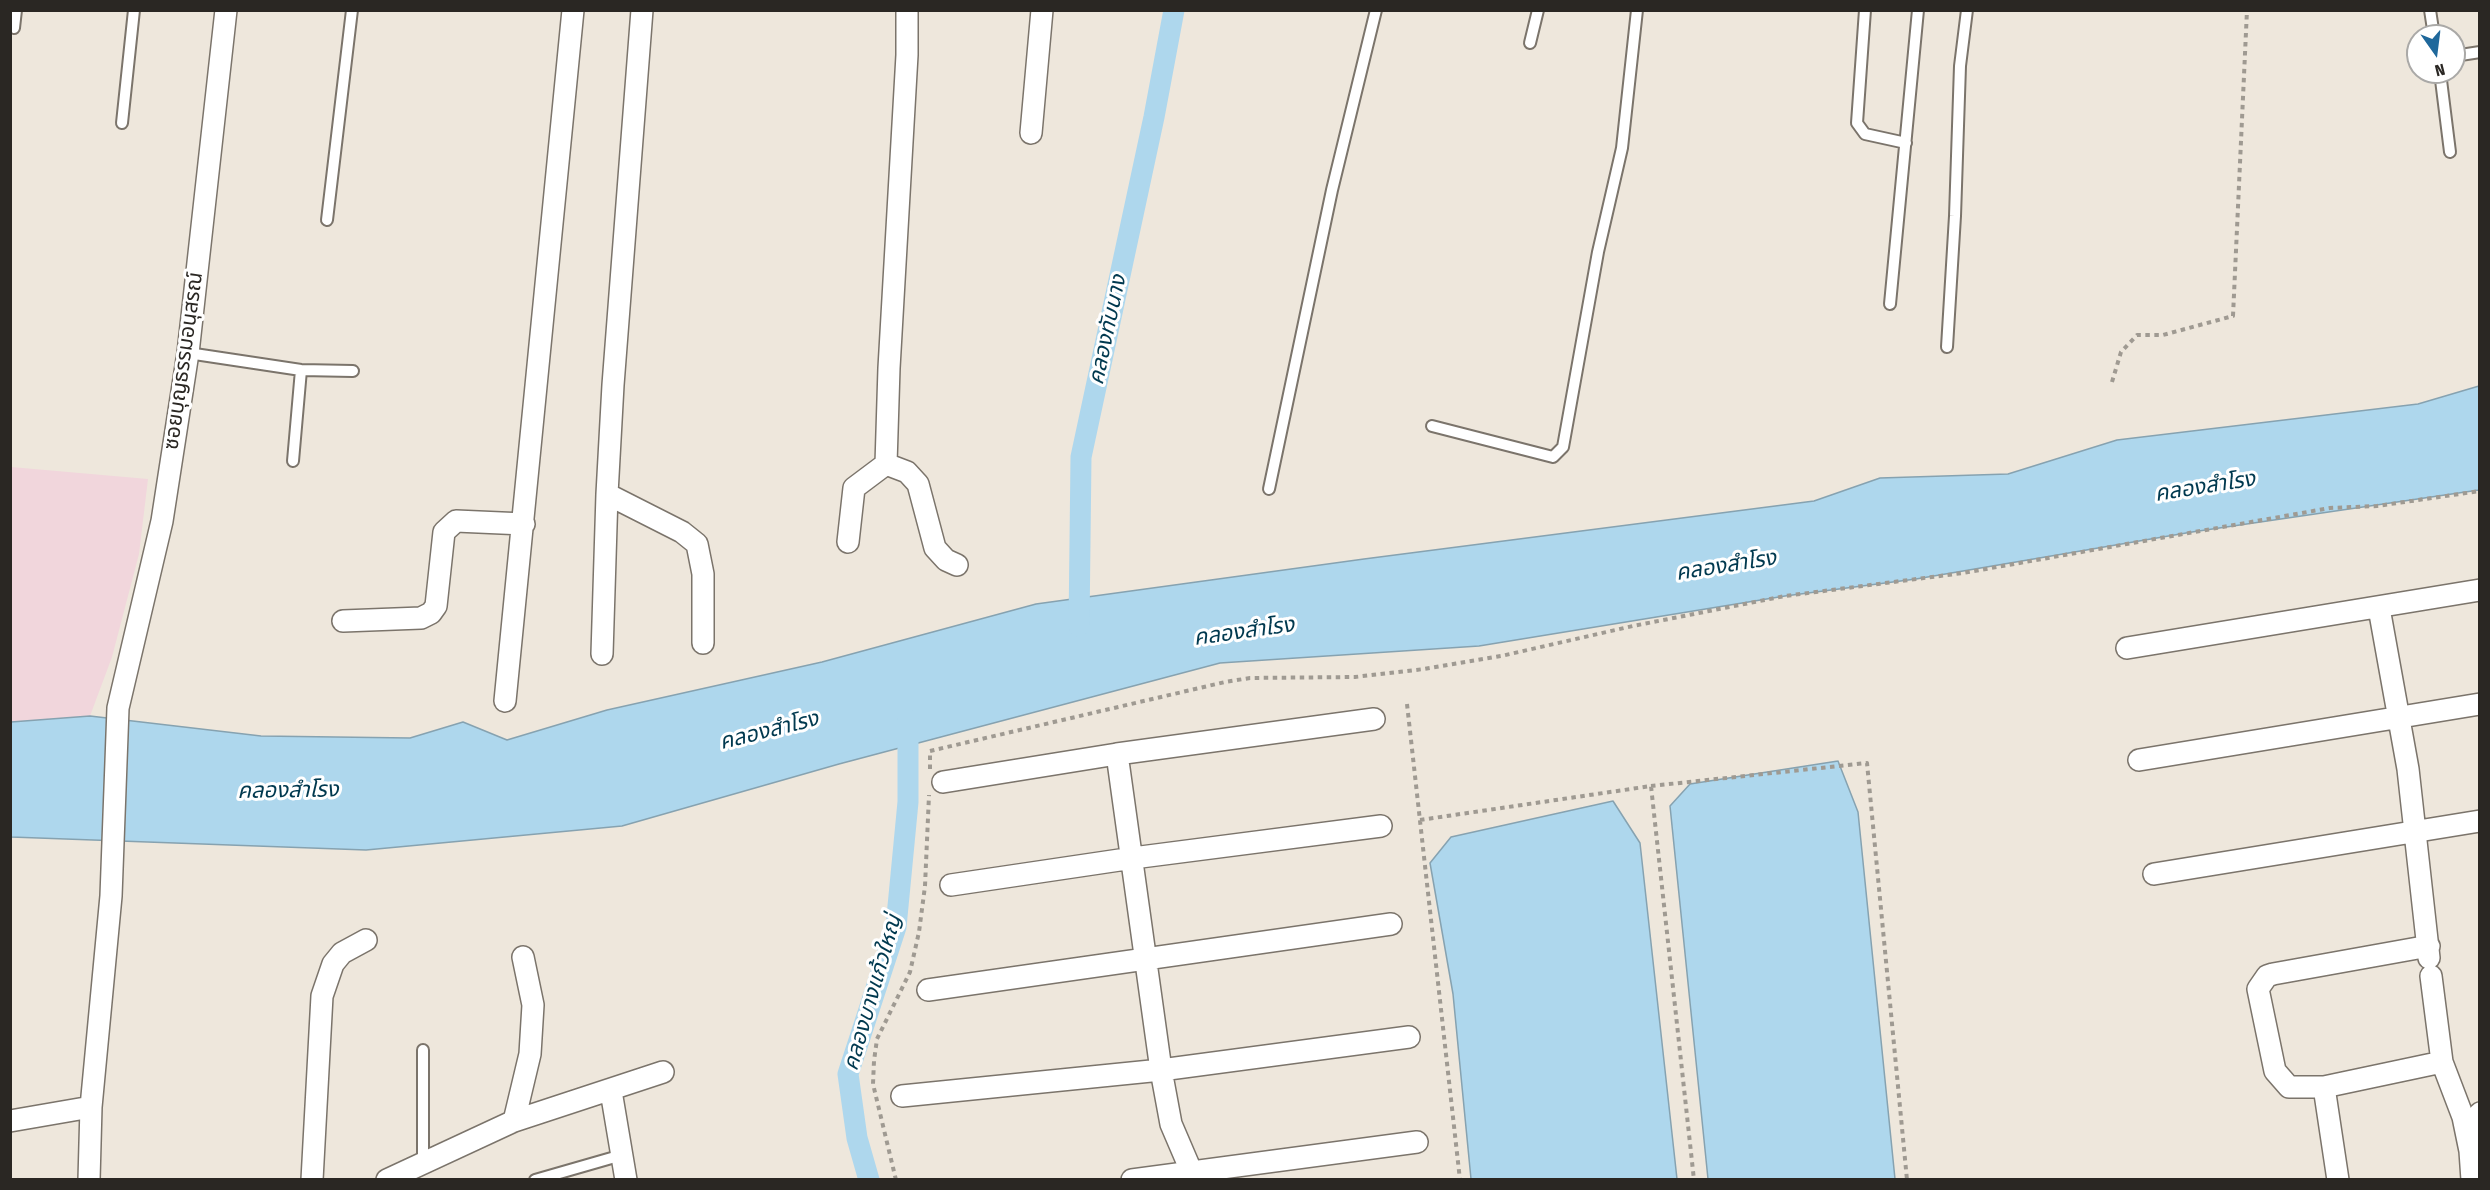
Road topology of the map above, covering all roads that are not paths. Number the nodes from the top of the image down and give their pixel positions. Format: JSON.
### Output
{"nodes":[{"id":1,"x":15,"y":10,"type":"edge"},
{"id":2,"x":134,"y":10,"type":"edge"},
{"id":3,"x":226,"y":10,"type":"edge"},
{"id":4,"x":352,"y":10,"type":"edge"},
{"id":5,"x":573,"y":10,"type":"edge"},
{"id":6,"x":642,"y":10,"type":"edge"},
{"id":7,"x":907,"y":10,"type":"edge"},
{"id":8,"x":1042,"y":10,"type":"edge"},
{"id":9,"x":1376,"y":10,"type":"edge"},
{"id":10,"x":1538,"y":10,"type":"edge"},
{"id":11,"x":1637,"y":10,"type":"edge"},
{"id":12,"x":1865,"y":10,"type":"edge"},
{"id":13,"x":1918,"y":10,"type":"edge"},
{"id":14,"x":1967,"y":10,"type":"edge"},
{"id":15,"x":14,"y":28,"type":"dead end"},
{"id":16,"x":1530,"y":43,"type":"dead end"},
{"id":17,"x":2442,"y":84,"type":"edge"},
{"id":18,"x":122,"y":123,"type":"dead end"},
{"id":19,"x":1031,"y":133,"type":"dead end"},
{"id":20,"x":1906,"y":143,"type":"junction"},
{"id":21,"x":2450,"y":152,"type":"dead end"},
{"id":22,"x":327,"y":220,"type":"dead end"},
{"id":23,"x":1890,"y":304,"type":"dead end"},
{"id":24,"x":1947,"y":346,"type":"dead end"},
{"id":25,"x":188,"y":353,"type":"junction"},
{"id":26,"x":301,"y":370,"type":"junction"},
{"id":27,"x":353,"y":371,"type":"dead end"},
{"id":28,"x":1432,"y":426,"type":"dead end"},
{"id":29,"x":292,"y":461,"type":"dead end"},
{"id":30,"x":886,"y":464,"type":"junction"},
{"id":31,"x":1269,"y":489,"type":"dead end"},
{"id":32,"x":607,"y":494,"type":"junction"},
{"id":33,"x":524,"y":524,"type":"junction"},
{"id":34,"x":848,"y":542,"type":"dead end"},
{"id":35,"x":957,"y":565,"type":"dead end"},
{"id":36,"x":2480,"y":590,"type":"edge"},
{"id":37,"x":2379,"y":608,"type":"junction"},
{"id":38,"x":342,"y":621,"type":"dead end"},
{"id":39,"x":703,"y":644,"type":"dead end"},
{"id":40,"x":2127,"y":648,"type":"dead end"},
{"id":41,"x":602,"y":654,"type":"dead end"},
{"id":42,"x":505,"y":701,"type":"dead end"},
{"id":43,"x":2480,"y":704,"type":"edge"},
{"id":44,"x":2399,"y":718,"type":"junction"},
{"id":45,"x":1374,"y":719,"type":"dead end"},
{"id":46,"x":1117,"y":754,"type":"junction"},
{"id":47,"x":2139,"y":760,"type":"dead end"},
{"id":48,"x":943,"y":782,"type":"dead end"},
{"id":49,"x":2480,"y":821,"type":"edge"},
{"id":50,"x":1381,"y":826,"type":"dead end"},
{"id":51,"x":2416,"y":832,"type":"junction"},
{"id":52,"x":1132,"y":858,"type":"junction"},
{"id":53,"x":2154,"y":874,"type":"dead end"},
{"id":54,"x":951,"y":885,"type":"dead end"},
{"id":55,"x":1391,"y":924,"type":"dead end"},
{"id":56,"x":366,"y":940,"type":"dead end"},
{"id":57,"x":523,"y":957,"type":"dead end"},
{"id":58,"x":1145,"y":959,"type":"junction"},
{"id":59,"x":2430,"y":960,"type":"junction"},
{"id":60,"x":928,"y":990,"type":"dead end"},
{"id":61,"x":1409,"y":1037,"type":"dead end"},
{"id":62,"x":423,"y":1050,"type":"dead end"},
{"id":63,"x":2444,"y":1066,"type":"junction"},
{"id":64,"x":1161,"y":1070,"type":"junction"},
{"id":65,"x":663,"y":1072,"type":"dead end"},
{"id":66,"x":2324,"y":1087,"type":"junction"},
{"id":67,"x":611,"y":1091,"type":"junction"},
{"id":68,"x":902,"y":1096,"type":"dead end"},
{"id":69,"x":91,"y":1107,"type":"junction"},
{"id":70,"x":2471,"y":1115,"type":"edge"},
{"id":71,"x":10,"y":1121,"type":"edge"},
{"id":72,"x":514,"y":1121,"type":"junction"},
{"id":73,"x":1417,"y":1142,"type":"dead end"},
{"id":74,"x":622,"y":1155,"type":"junction"},
{"id":75,"x":423,"y":1161,"type":"junction"},
{"id":76,"x":1193,"y":1175,"type":"edge"},
{"id":77,"x":89,"y":1179,"type":"edge"},
{"id":78,"x":312,"y":1179,"type":"edge"},
{"id":79,"x":387,"y":1179,"type":"edge"},
{"id":80,"x":536,"y":1179,"type":"edge"},
{"id":81,"x":626,"y":1179,"type":"edge"},
{"id":82,"x":1132,"y":1179,"type":"edge"},
{"id":83,"x":2338,"y":1179,"type":"edge"},
{"id":84,"x":2472,"y":1179,"type":"edge"}],
"edges":[{"from":1,"to":15,"type":"lane"},
{"from":2,"to":18,"type":"lane"},
{"from":3,"to":25,"type":"street","name":"ซอยบุญธรรมอนุสรณ์"},
{"from":4,"to":22,"type":"lane"},
{"from":5,"to":33,"type":"street"},
{"from":6,"to":32,"type":"street"},
{"from":7,"to":30,"type":"street"},
{"from":8,"to":19,"type":"street"},
{"from":9,"to":31,"type":"lane"},
{"from":10,"to":16,"type":"lane"},
{"from":11,"to":28,"type":"lane"},
{"from":12,"to":20,"type":"lane"},
{"from":13,"to":20,"type":"lane"},
{"from":14,"to":24,"type":"lane"},
{"from":17,"to":21,"type":"lane"},
{"from":20,"to":23,"type":"lane"},
{"from":25,"to":26,"type":"lane"},
{"from":25,"to":69,"type":"street","name":"ซอยบุญธรรมอนุสรณ์"},
{"from":26,"to":27,"type":"lane"},
{"from":26,"to":29,"type":"lane"},
{"from":30,"to":34,"type":"street"},
{"from":30,"to":35,"type":"street"},
{"from":32,"to":39,"type":"street"},
{"from":32,"to":41,"type":"street"},
{"from":33,"to":38,"type":"street"},
{"from":33,"to":42,"type":"street"},
{"from":36,"to":37,"type":"street"},
{"from":37,"to":40,"type":"street"},
{"from":37,"to":44,"type":"street"},
{"from":43,"to":44,"type":"street"},
{"from":44,"to":47,"type":"street"},
{"from":44,"to":51,"type":"street"},
{"from":45,"to":46,"type":"street"},
{"from":46,"to":48,"type":"street"},
{"from":46,"to":52,"type":"street"},
{"from":49,"to":51,"type":"street"},
{"from":50,"to":52,"type":"street"},
{"from":51,"to":53,"type":"street"},
{"from":51,"to":59,"type":"street"},
{"from":52,"to":54,"type":"street"},
{"from":52,"to":58,"type":"street"},
{"from":55,"to":58,"type":"street"},
{"from":56,"to":78,"type":"street"},
{"from":57,"to":72,"type":"street"},
{"from":58,"to":60,"type":"street"},
{"from":58,"to":64,"type":"street"},
{"from":59,"to":63,"type":"street"},
{"from":59,"to":66,"type":"street"},
{"from":61,"to":64,"type":"street"},
{"from":62,"to":75,"type":"lane"},
{"from":63,"to":66,"type":"street"},
{"from":63,"to":70,"type":"street"},
{"from":64,"to":68,"type":"street"},
{"from":64,"to":76,"type":"street"},
{"from":65,"to":67,"type":"street"},
{"from":66,"to":83,"type":"street"},
{"from":67,"to":72,"type":"street"},
{"from":67,"to":74,"type":"street"},
{"from":69,"to":71,"type":"street"},
{"from":69,"to":77,"type":"street","name":"ซอยบุญธรรมอนุสรณ์"},
{"from":70,"to":84,"type":"street"},
{"from":72,"to":75,"type":"street"},
{"from":73,"to":76,"type":"street"},
{"from":74,"to":80,"type":"lane"},
{"from":74,"to":81,"type":"street"},
{"from":75,"to":79,"type":"street"},
{"from":76,"to":82,"type":"street"}]}
